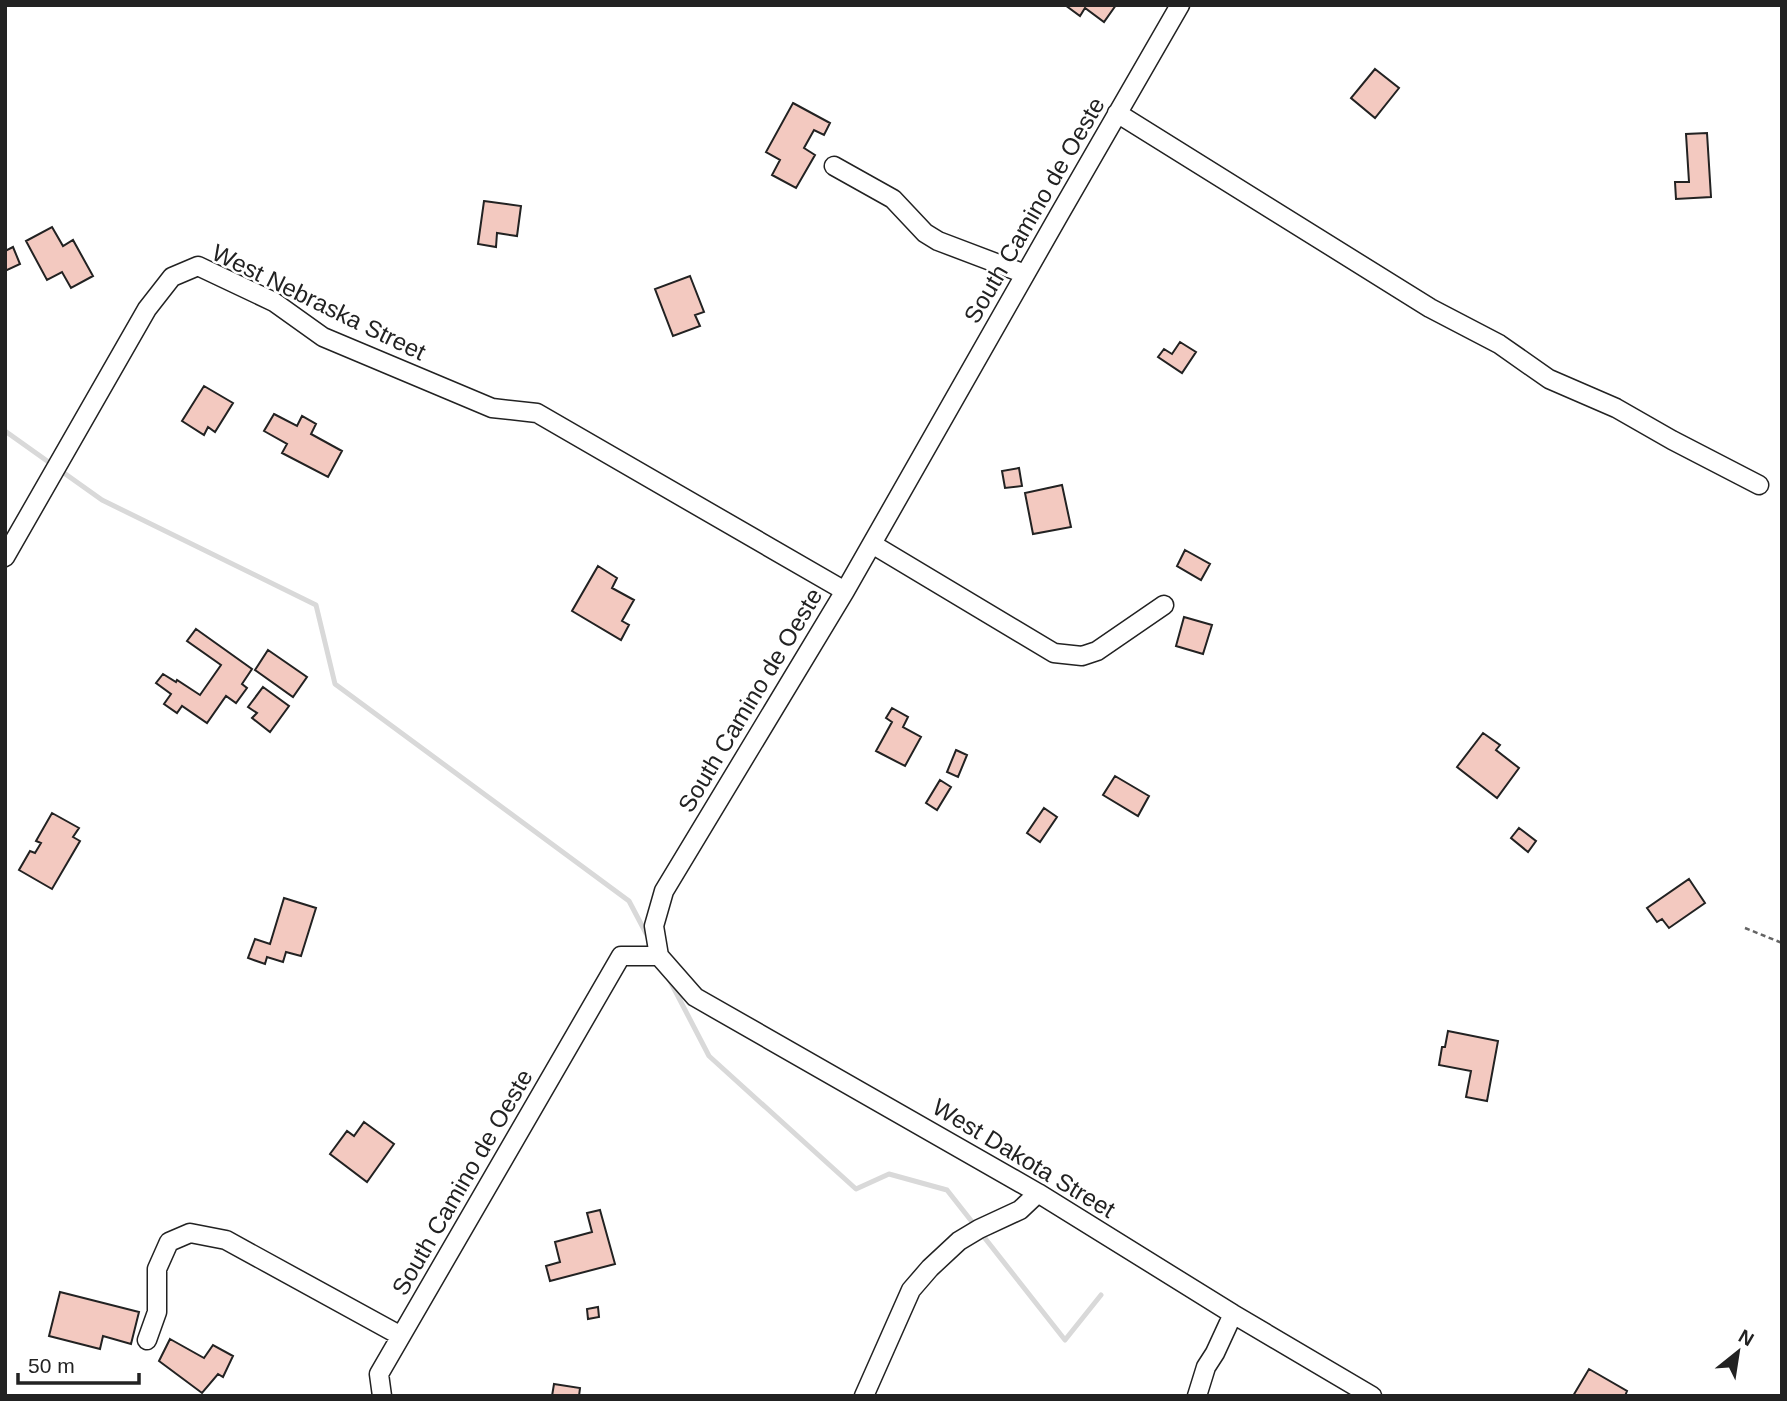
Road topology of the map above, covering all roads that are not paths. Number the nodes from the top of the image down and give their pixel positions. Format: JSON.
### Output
{"nodes":[{"id":1,"x":1180,"y":5,"type":"edge"},
{"id":2,"x":1118,"y":113,"type":"junction"},
{"id":3,"x":834,"y":166,"type":"dead end"},
{"id":4,"x":1025,"y":274,"type":"junction"},
{"id":5,"x":1759,"y":485,"type":"dead end"},
{"id":6,"x":872,"y":544,"type":"junction"},
{"id":7,"x":5,"y":557,"type":"edge"},
{"id":8,"x":845,"y":591,"type":"junction"},
{"id":9,"x":1164,"y":605,"type":"dead end"},
{"id":10,"x":659,"y":956,"type":"junction"},
{"id":11,"x":1038,"y":1193,"type":"junction"},
{"id":12,"x":1233,"y":1314,"type":"junction"},
{"id":13,"x":401,"y":1336,"type":"junction"},
{"id":14,"x":148,"y":1340,"type":"dead end"},
{"id":15,"x":382,"y":1396,"type":"edge"},
{"id":16,"x":864,"y":1396,"type":"edge"},
{"id":17,"x":1197,"y":1396,"type":"edge"},
{"id":18,"x":1372,"y":1396,"type":"edge"}],
"edges":[{"from":1,"to":2,"type":"street","name":"South Camino de Oeste"},
{"from":2,"to":4,"type":"street","name":"South Camino de Oeste"},
{"from":2,"to":5,"type":"street"},
{"from":3,"to":4,"type":"street"},
{"from":4,"to":6,"type":"street","name":"South Camino de Oeste"},
{"from":6,"to":8,"type":"street","name":"South Camino de Oeste"},
{"from":6,"to":9,"type":"street"},
{"from":7,"to":8,"type":"street","name":"West Nebraska Street"},
{"from":8,"to":10,"type":"street","name":"South Camino de Oeste"},
{"from":10,"to":11,"type":"street","name":"West Dakota Street"},
{"from":10,"to":13,"type":"street","name":"South Camino de Oeste"},
{"from":11,"to":12,"type":"street","name":"West Dakota Street"},
{"from":11,"to":16,"type":"street"},
{"from":12,"to":17,"type":"street"},
{"from":12,"to":18,"type":"street","name":"West Dakota Street"},
{"from":13,"to":14,"type":"street"},
{"from":13,"to":15,"type":"street","name":"South Camino de Oeste"}]}
